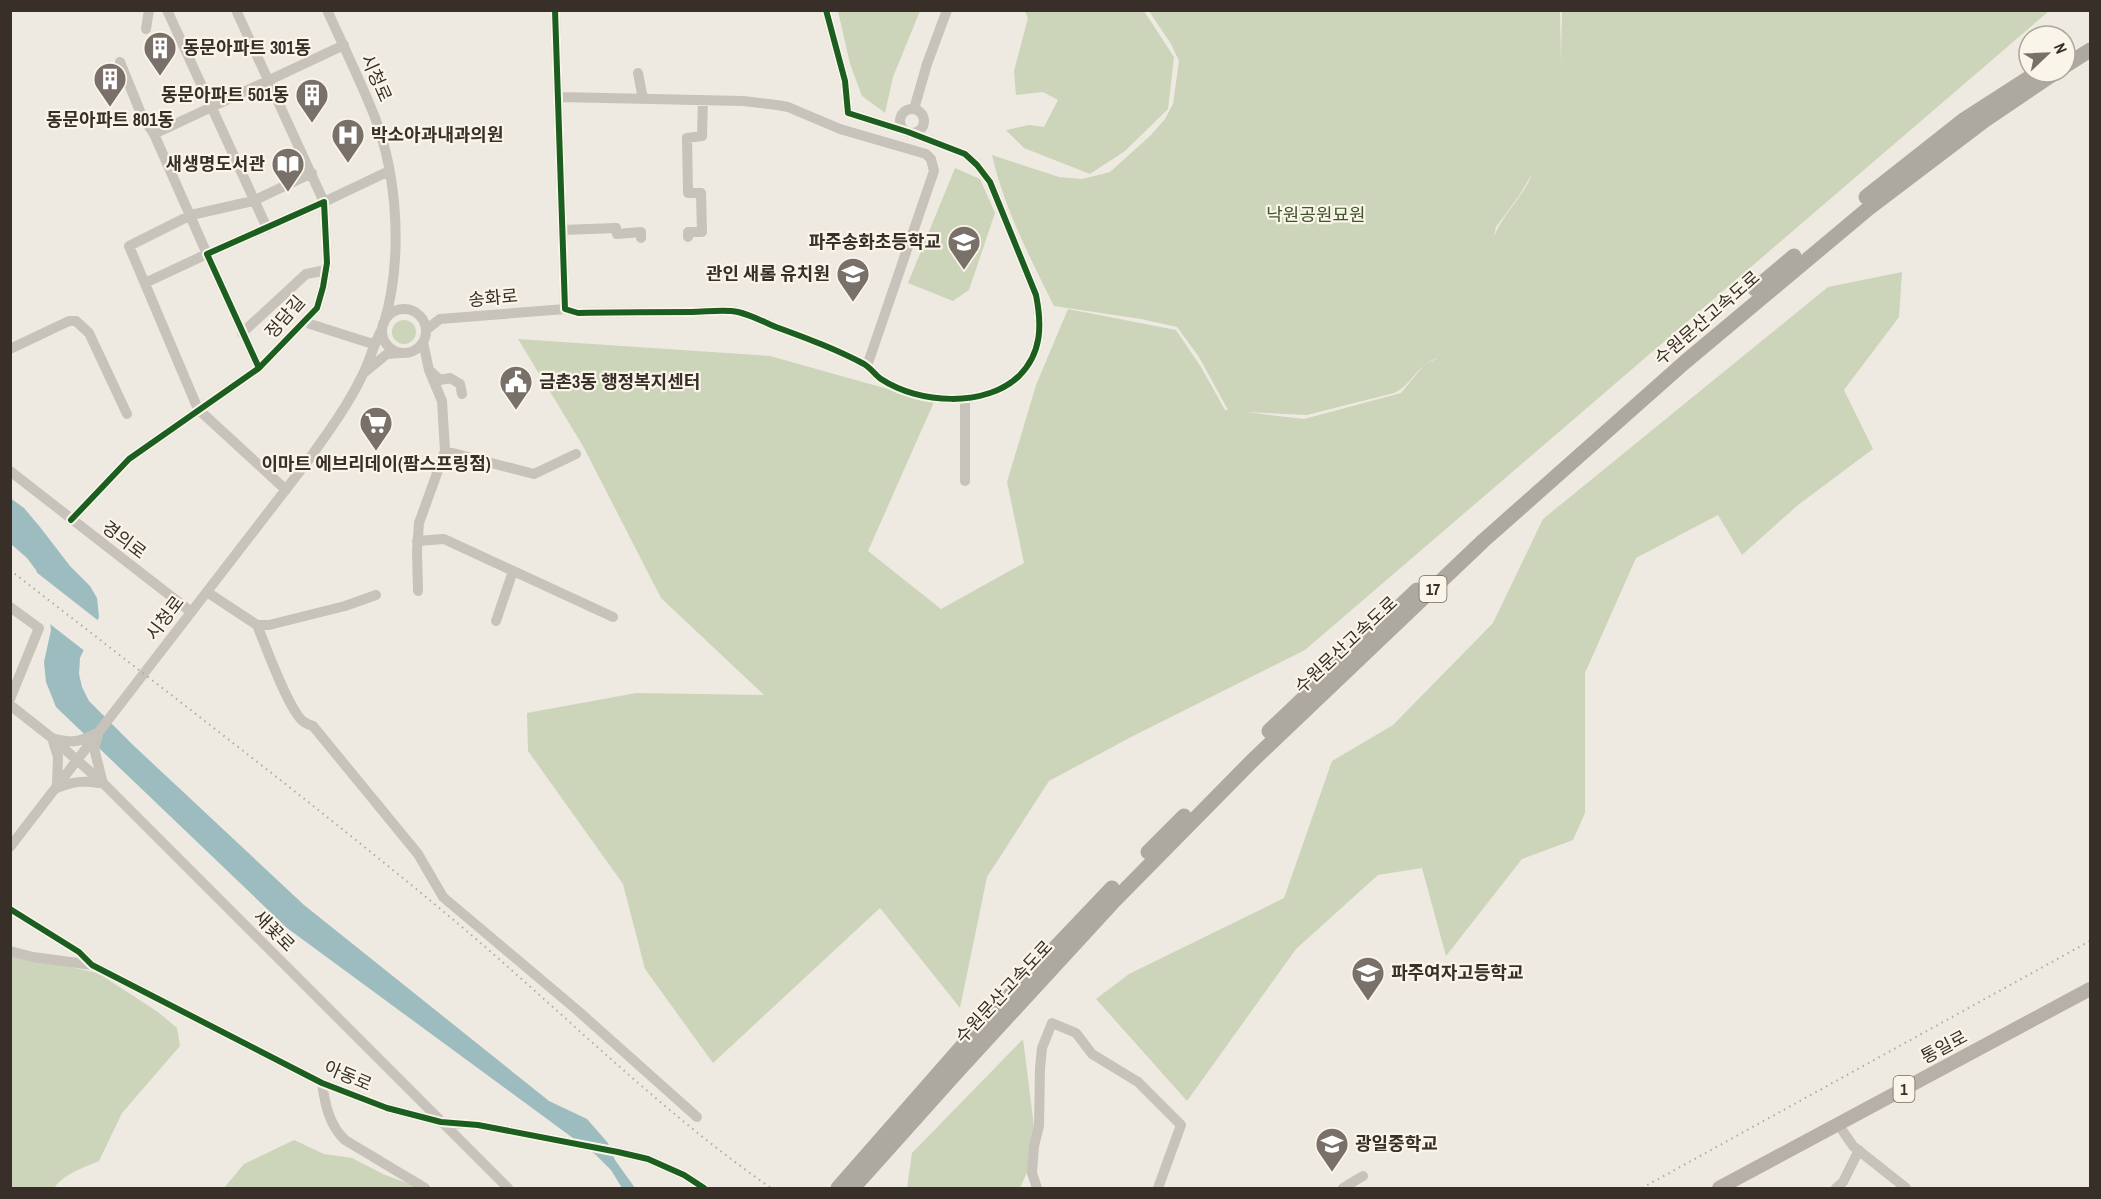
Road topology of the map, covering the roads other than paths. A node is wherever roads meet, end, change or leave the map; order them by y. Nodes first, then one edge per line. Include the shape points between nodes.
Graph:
1 (149, 10) edge
2 (167, 10) edge
3 (236, 10) edge
4 (327, 10) edge
5 (555, 10) edge
6 (826, 10) edge
7 (947, 10) edge
8 (146, 29) dead end
9 (2091, 39) edge
10 (344, 45) junction
11 (2077, 48) edge
12 (2091, 50) edge
13 (2077, 59) edge
14 (120, 62) dead end
15 (638, 73) dead end
16 (269, 80) junction
17 (2019, 84) edge
18 (2038, 84) edge
19 (559, 98) junction
20 (643, 99) junction
21 (703, 100) junction
22 (212, 108) junction
23 (914, 109) junction
24 (848, 113) junction
25 (840, 129) junction
26 (908, 132) junction
27 (154, 134) junction
28 (389, 171) junction
29 (312, 173) junction
30 (253, 201) junction
31 (324, 202) junction
32 (190, 215) junction
33 (267, 228) junction
34 (562, 230) junction
35 (688, 237) dead end
36 (641, 238) dead end
37 (207, 254) junction
38 (326, 270) junction
39 (145, 283) junction
40 (391, 294) junction
41 (402, 309) junction
42 (565, 309) junction
43 (306, 320) junction
44 (424, 324) junction
45 (383, 326) junction
46 (242, 333) junction
47 (423, 342) junction
48 (373, 344) junction
49 (10, 349) edge
50 (404, 353) junction
51 (867, 366) junction
52 (259, 368) junction
53 (429, 370) junction
54 (364, 373) junction
55 (462, 394) dead end
56 (965, 398) junction
57 (198, 409) junction
58 (127, 414) dead end
59 (445, 451) junction
60 (576, 454) dead end
61 (10, 471) edge
62 (964, 481) dead end
63 (286, 490) junction
64 (71, 519) junction
65 (417, 541) junction
66 (513, 571) junction
67 (418, 591) dead end
68 (207, 592) junction
69 (376, 595) dead end
70 (10, 607) edge
71 (190, 611) junction
72 (613, 617) dead end
73 (496, 621) dead end
74 (257, 625) junction
75 (10, 699) edge
76 (10, 705) edge
77 (52, 738) junction
78 (89, 744) junction
79 (76, 761) junction
80 (104, 784) junction
81 (56, 788) junction
82 (10, 847) edge
83 (10, 909) edge
84 (10, 951) edge
85 (92, 965) junction
86 (2091, 989) edge
87 (322, 1083) junction
88 (697, 1117) dead end
89 (441, 1122) junction
90 (1838, 1124) junction
91 (1859, 1150) junction
92 (865, 1165) junction
93 (1363, 1176) dead end
94 (1739, 1183) edge
95 (425, 1188) edge
96 (508, 1188) edge
97 (704, 1188) edge
98 (838, 1188) edge
99 (853, 1188) edge
100 (1037, 1188) edge
101 (1158, 1188) edge
102 (1343, 1188) edge
103 (1719, 1188) edge
104 (1836, 1188) edge
105 (1906, 1188) edge

1 - 8 street
2 - 22 street
3 - 16 street, 정담길
4 - 10 street, 시청로
5 - 19 street
6 - 24 street via 845,81
7 - 23 street
9 - 11 highway
10 - 16 street
10 - 28 street, 시청로 via 375,117
12 - 13 highway
14 - 27 street via 142,116
15 - 20 street
16 - 22 street
16 - 29 street, 정담길
17 - 92 highway, 수원문산고속도로 / 17 via 1911,160 1775,272 1485,526 1301,699 1167,833 981,1025
18 - 92 highway, 수원문산고속도로 / 17 via 1869,207 1685,362 1483,541 1252,761
19 - 20 street
19 - 34 street
20 - 21 street
21 - 25 street via 743,100 788,107
21 - 35 street via 702,136 687,138 688,193 701,193 702,232 688,232
22 - 27 street
22 - 30 street
23 - 26 street via 901,118
23 - 26 street via 923,116 923,124 919,130
24 - 25 street
24 - 26 street, 송화로
25 - 51 street via 919,151 931,159 934,171
26 - 56 street, 송화로 via 965,154 977,165 990,182 1036,296 1039,340 1030,364 1000,390
27 - 32 street
28 - 31 street
28 - 40 street, 시청로 via 395,225
29 - 30 street
29 - 31 street, 정담길
30 - 32 street
30 - 33 street
31 - 33 street
31 - 38 street, 정담길
32 - 37 street
32 - 39 street via 129,246
33 - 37 street
34 - 36 street via 616,228 617,234 641,232
34 - 42 street
37 - 39 street
37 - 46 street
38 - 43 street, 정담길 via 317,308
38 - 46 street via 306,274
39 - 57 street
40 - 41 street
40 - 45 street, 시청로
41 - 44 street via 413,311
41 - 45 street via 391,313
42 - 44 street, 송화로 via 440,319
42 - 51 street, 송화로 via 737,311
43 - 48 street
43 - 52 street, 정담길
44 - 47 street
45 - 48 street
45 - 50 street via 383,336 390,348
46 - 52 street
47 - 50 street
47 - 53 street
48 - 54 street
49 - 58 street via 76,321 89,333
50 - 54 street via 387,354
51 - 56 street, 송화로 via 880,379 906,391
52 - 57 street, 정담길
53 - 55 street via 440,380 450,378 460,384
53 - 59 street via 442,401
54 - 63 street, 시청로 via 345,408
56 - 62 street
57 - 63 street
57 - 64 street, 정담길 via 129,459
59 - 60 street via 534,474
59 - 65 street via 419,523
61 - 64 street, 경의로
63 - 68 street, 시청로
64 - 71 street, 경의로
65 - 66 street via 444,539
65 - 67 street
66 - 72 street
66 - 73 street
68 - 71 street, 시청로
68 - 74 street
69 - 74 street via 334,609
70 - 75 street via 39,628
71 - 78 street, 시청로
74 - 88 street via 298,716 313,726 418,854 442,897
76 - 77 street, 새꽃로
77 - 78 street
77 - 79 street, 새꽃로
77 - 81 street via 58,757
78 - 79 street, 시청로
78 - 80 street
79 - 80 street, 새꽃로
79 - 81 street, 시청로
80 - 81 street via 84,780
80 - 89 street, 새꽃로
81 - 82 street, 시청로
83 - 85 street, 아동로 via 79,952
84 - 85 street
85 - 87 street, 아동로
86 - 90 main road, 통일로 / 1
87 - 89 street, 아동로 via 387,1108
87 - 95 street via 326,1107 337,1133
89 - 96 street, 새꽃로
89 - 97 street, 아동로 via 478,1125 648,1159
90 - 91 street
90 - 94 main road, 통일로 / 1
91 - 104 street
91 - 105 street
92 - 98 highway, 수원문산고속도로 / 17
92 - 99 highway, 수원문산고속도로 / 17
93 - 102 street
94 - 103 main road, 통일로 / 1
100 - 101 street via 1032,1173 1039,1126 1040,1068 1042,1048 1052,1023 1076,1032 1092,1054 1138,1082 1181,1125

